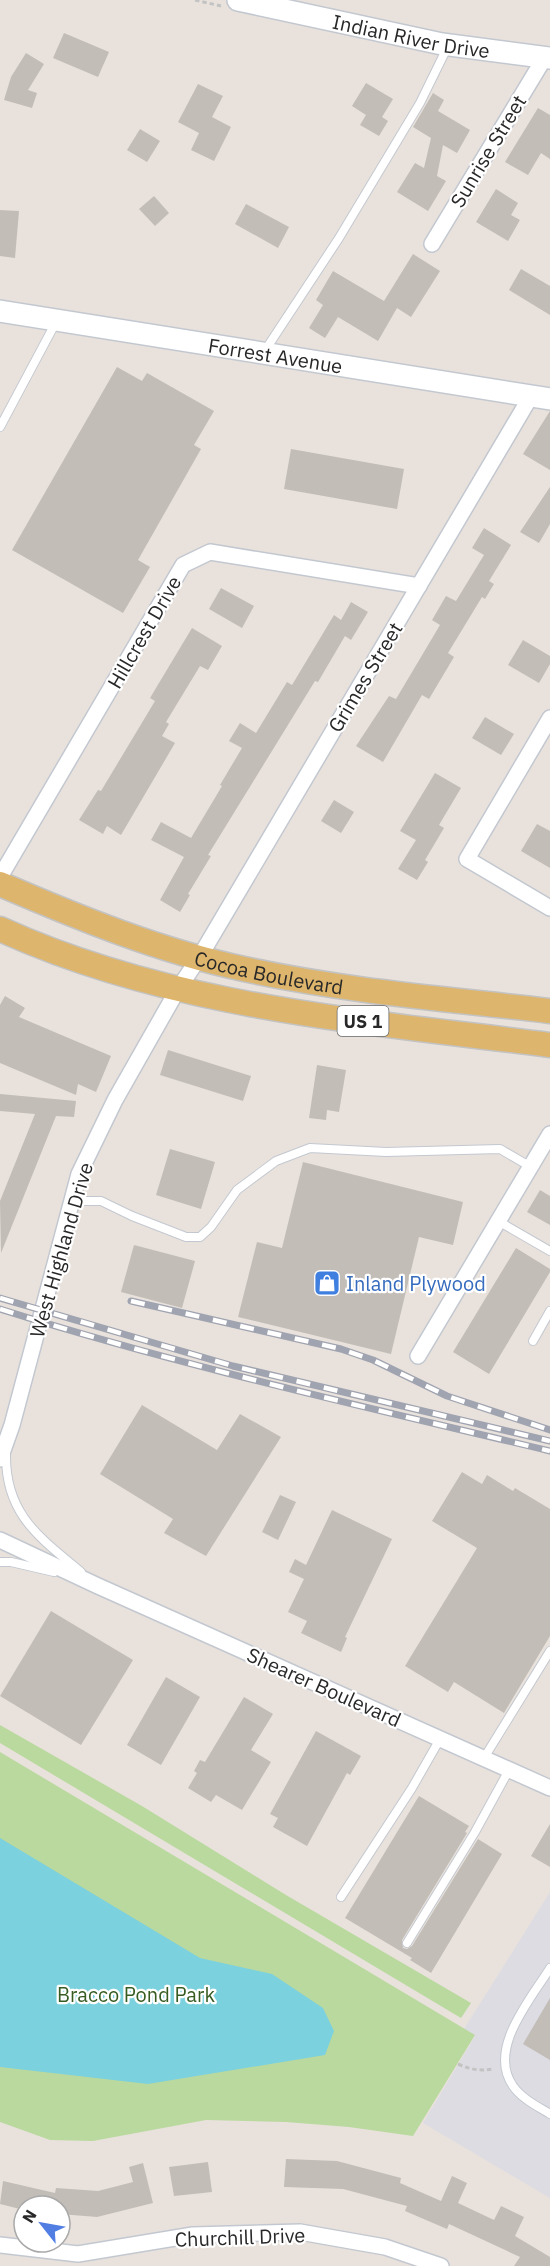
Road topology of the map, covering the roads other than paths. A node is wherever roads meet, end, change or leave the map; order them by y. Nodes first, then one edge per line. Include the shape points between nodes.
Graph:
1 (238, 0) edge
2 (449, 45) junction
3 (547, 58) edge
4 (432, 244) dead end
5 (0, 311) edge
6 (57, 320) junction
7 (263, 353) junction
8 (541, 397) edge
9 (0, 427) edge
10 (419, 586) junction
11 (550, 718) edge
12 (0, 877) edge
13 (0, 884) edge
14 (550, 908) edge
15 (0, 929) edge
16 (199, 958) junction
17 (178, 989) junction
18 (550, 1011) edge
19 (404, 1026) junction
20 (550, 1029) edge
21 (550, 1045) edge
22 (550, 1134) edge
23 (531, 1167) junction
24 (72, 1201) junction
25 (498, 1221) junction
26 (550, 1251) edge
27 (550, 1311) edge
28 (532, 1341) dead end
29 (418, 1356) dead end
30 (12, 1425) junction
31 (0, 1459) edge
32 (0, 1540) edge
33 (0, 1562) edge
34 (98, 1586) junction
35 (550, 1651) edge
36 (440, 1739) junction
37 (484, 1758) junction
38 (509, 1770) junction
39 (550, 1788) edge
40 (341, 1897) dead end
41 (407, 1943) dead end
42 (550, 1968) edge
43 (550, 2114) edge
44 (0, 2245) edge
45 (441, 2266) edge

1 - 2 street, Indian River Drive
2 - 3 street, Indian River Drive
2 - 7 lane via 420,103 339,238
3 - 4 street, Sunrise Street
5 - 6 street, Forrest Avenue
6 - 7 street, Forrest Avenue
6 - 9 lane
7 - 8 street, Forrest Avenue
8 - 10 street, Grimes Street
10 - 12 street, Hillcrest Drive via 210,552 183,565
10 - 16 street, Grimes Street
11 - 14 street via 467,859
13 - 16 main road, Cocoa Boulevard / US 1 via 96,923
15 - 17 main road, Cocoa Boulevard / US 1 via 73,958
16 - 17 street, West Highland Drive
16 - 18 main road, Cocoa Boulevard / US 1 via 329,984
17 - 19 main road, Cocoa Boulevard / US 1 via 259,1006
17 - 24 street, West Highland Drive via 115,1100 79,1174
19 - 20 main road via 447,1017
19 - 21 main road, Cocoa Boulevard / US 1
22 - 23 street
23 - 24 lane via 500,1149 386,1152 309,1148 276,1161 237,1190 200,1236 186,1237 101,1201
23 - 25 street
24 - 30 street, West Highland Drive
25 - 26 lane
25 - 29 street
27 - 28 lane
30 - 31 street, West Highland Drive
30 - 34 lane, Shearer Boulevard via 6,1479 17,1509 39,1537
32 - 34 street, Shearer Boulevard
33 - 34 lane, Shearer Boulevard via 52,1571
34 - 36 street, Shearer Boulevard
35 - 37 lane
36 - 37 street, Shearer Boulevard
36 - 40 lane
37 - 38 street, Shearer Boulevard
38 - 39 street, Shearer Boulevard
38 - 41 lane
42 - 43 lane via 511,2031 505,2049 512,2085
44 - 45 street, Churchill Drive via 78,2254 193,2235 300,2232 385,2247

